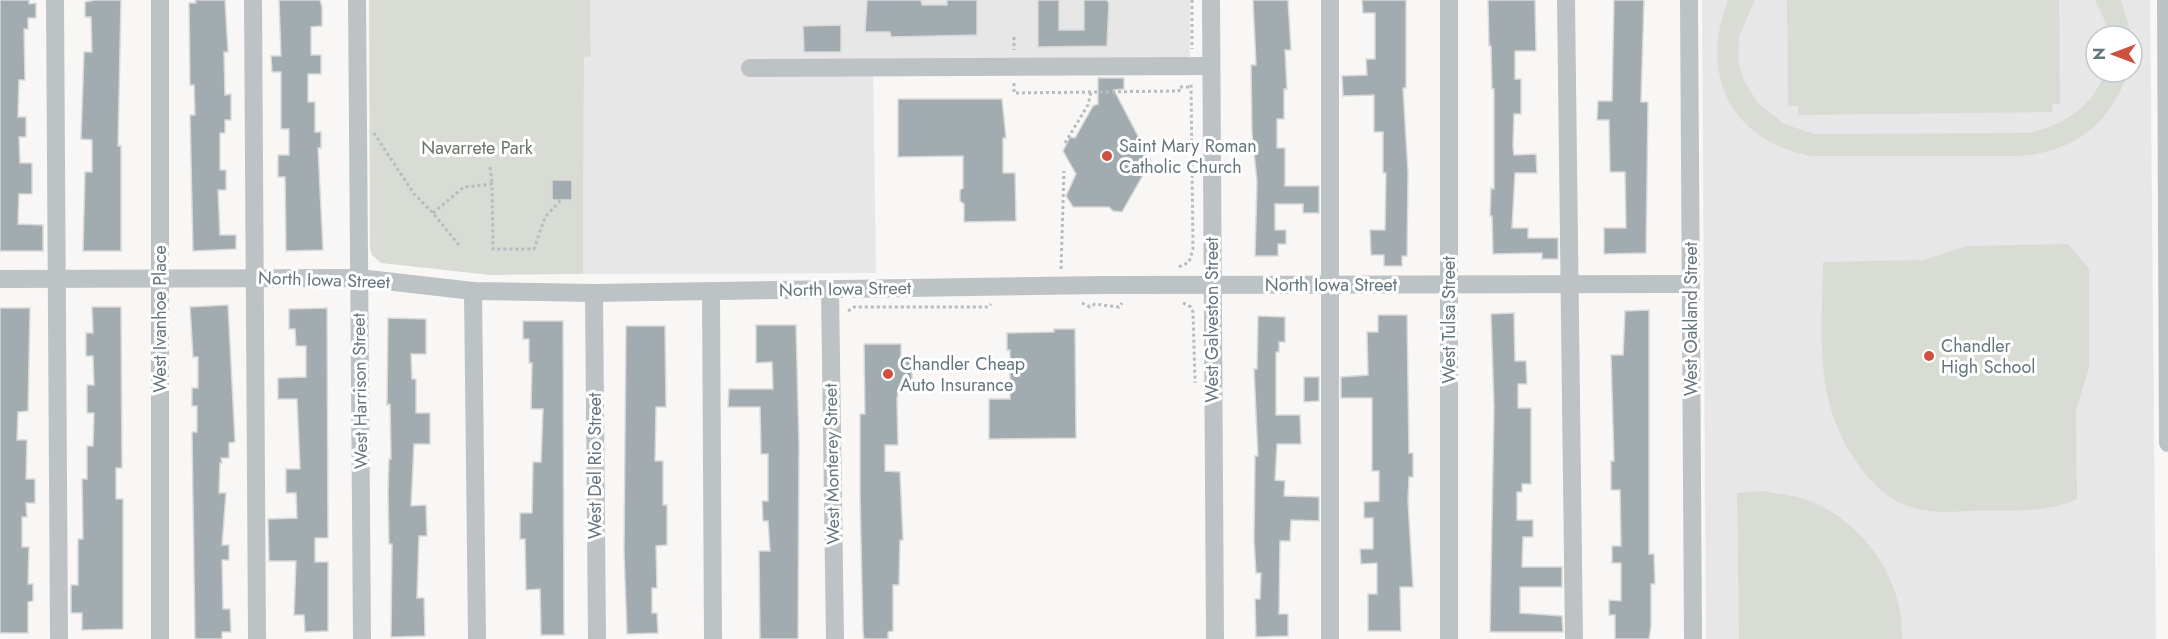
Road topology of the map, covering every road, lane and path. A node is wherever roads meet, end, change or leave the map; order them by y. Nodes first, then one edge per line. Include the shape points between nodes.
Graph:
1 (55, 0) edge
2 (160, 0) edge
3 (253, 0) edge
4 (357, 0) edge
5 (1192, 0) edge
6 (1211, 0) edge
7 (1330, 0) edge
8 (1449, 0) edge
9 (1566, 0) edge
10 (1689, 0) edge
11 (2166, 0) edge
12 (1192, 66) junction
13 (1211, 66) junction
14 (750, 68) dead end
15 (1091, 92) dead end
16 (358, 123) junction
17 (1065, 143) dead end
18 (490, 166) dead end
19 (1064, 171) dead end
20 (492, 184) junction
21 (561, 200) dead end
22 (433, 213) junction
23 (459, 245) dead end
24 (1169, 267) dead end
25 (1072, 269) dead end
26 (1060, 275) junction
27 (160, 278) junction
28 (254, 278) junction
29 (359, 278) junction
30 (0, 279) edge
31 (56, 279) junction
32 (2167, 280) edge
33 (1569, 283) junction
34 (1449, 284) junction
35 (1691, 284) junction
36 (1212, 285) junction
37 (1329, 285) junction
38 (830, 289) junction
39 (473, 291) junction
40 (711, 291) junction
41 (594, 293) junction
42 (1182, 302) dead end
43 (1081, 303) dead end
44 (1131, 303) dead end
45 (1002, 304) dead end
46 (844, 318) dead end
47 (1195, 391) dead end
48 (2168, 443) edge
49 (59, 639) edge
50 (160, 639) edge
51 (257, 639) edge
52 (362, 639) edge
53 (477, 639) edge
54 (597, 639) edge
55 (713, 639) edge
56 (835, 639) edge
57 (1215, 639) edge
58 (1330, 639) edge
59 (1449, 639) edge
60 (1574, 639) edge
61 (1693, 639) edge

1 - 31 street
2 - 27 street, West Ivanhoe Place
3 - 28 street
4 - 16 street, West Harrison Street
5 - 12 path
6 - 13 street, West Galveston Street
7 - 37 street
8 - 34 street, West Tulsa Street
9 - 33 street
10 - 35 street, West Oakland Street
11 - 32 street
12 - 13 street
12 - 14 street
12 - 24 path via 1193,249 1187,264
13 - 36 street, West Galveston Street
15 - 17 path via 1088,105
16 - 22 path via 376,134 414,194
16 - 29 street, West Harrison Street
18 - 20 path
19 - 26 path
20 - 21 path via 494,249 534,249 545,217
20 - 22 path via 464,187
22 - 23 path
25 - 26 path
26 - 36 street, North Iowa Street
26 - 38 street, North Iowa Street
27 - 28 street, North Iowa Street
27 - 31 street, North Iowa Street
27 - 50 street, West Ivanhoe Place
28 - 29 street, North Iowa Street
28 - 51 street
29 - 39 street, North Iowa Street
29 - 52 street, West Harrison Street
30 - 31 street, North Iowa Street
31 - 49 street
32 - 48 street
33 - 34 street, North Iowa Street
33 - 35 street, North Iowa Street
33 - 60 street
34 - 37 street, North Iowa Street
34 - 59 street, West Tulsa Street
35 - 61 street, West Oakland Street
36 - 37 street, North Iowa Street
36 - 57 street, West Galveston Street
37 - 58 street
38 - 40 street, North Iowa Street
38 - 56 street, West Monterey Street
39 - 41 street, North Iowa Street
39 - 53 street
40 - 41 street, North Iowa Street
40 - 55 street
41 - 54 street, West Del Rio Street
42 - 47 path via 1193,312
43 - 44 path via 1090,307 1119,307 1121,303
45 - 46 path via 854,308

